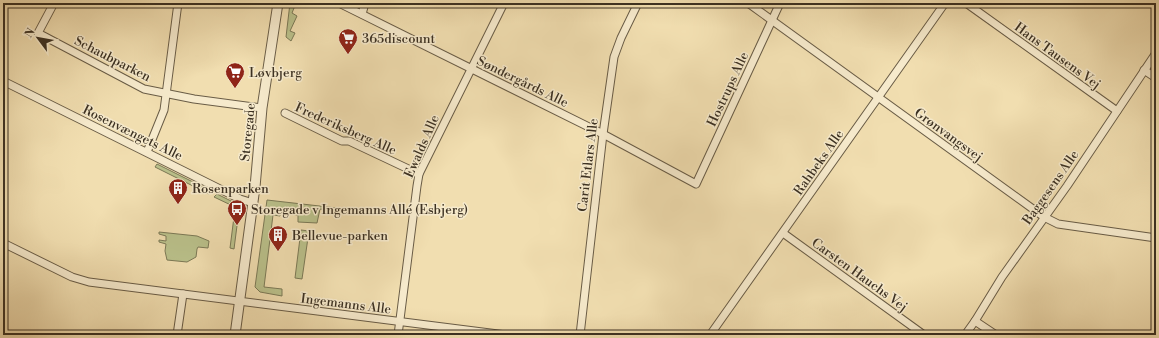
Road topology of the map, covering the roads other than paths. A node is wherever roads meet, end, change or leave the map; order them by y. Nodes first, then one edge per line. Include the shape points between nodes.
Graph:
1 (54, 3) edge
2 (178, 3) edge
3 (278, 3) edge
4 (339, 3) edge
5 (365, 3) edge
6 (504, 3) edge
7 (638, 3) edge
8 (748, 3) edge
9 (780, 3) edge
10 (945, 3) edge
11 (966, 3) edge
12 (362, 14) junction
13 (772, 20) junction
14 (1156, 53) edge
15 (471, 69) junction
16 (1144, 70) junction
17 (1156, 78) edge
18 (3, 81) edge
19 (167, 94) junction
20 (878, 98) junction
21 (262, 108) junction
22 (1117, 111) junction
23 (285, 113) dead end
24 (603, 134) junction
25 (147, 152) junction
26 (419, 174) junction
27 (696, 184) joint
28 (253, 203) junction
29 (1044, 217) junction
30 (782, 233) junction
31 (1156, 238) edge
32 (3, 243) edge
33 (183, 294) junction
34 (239, 302) junction
35 (975, 321) junction
36 (399, 322) junction
37 (177, 335) edge
38 (235, 335) edge
39 (398, 335) edge
40 (506, 335) edge
41 (580, 335) edge
42 (710, 335) edge
43 (924, 335) edge
44 (965, 335) edge
45 (996, 335) edge

1 - 19 street, Schaubparken via 38,33 144,89
2 - 19 street, Schaubparken
3 - 21 street, Storegade
4 - 12 street, Søndergårds Alle
5 - 12 street
6 - 15 street, Ewalds Alle
7 - 24 street, Carit Etlars Alle via 614,57
8 - 13 street, Grønvangsvej
9 - 13 street, Hostrups Alle
10 - 20 street, Rahbeks Alle
11 - 22 street, Hans Tausens Vej
12 - 15 street, Søndergårds Alle
13 - 20 street, Grønvangsvej
13 - 27 street, Hostrups Alle
14 - 16 street, Baggesens Alle
15 - 24 street, Søndergårds Alle
15 - 26 street, Ewalds Alle
16 - 17 street
16 - 22 street, Baggesens Alle
18 - 25 street, Rosenvængets Alle
19 - 21 street, Schaubparken
19 - 25 street, Schaubparken via 164,110
20 - 29 street, Grønvangsvej
20 - 30 street, Rahbeks Alle
21 - 28 street, Storegade
22 - 29 street, Baggesens Alle
23 - 26 street, Frederiksberg Alle
24 - 27 street, Søndergårds Alle
24 - 41 street, Carit Etlars Alle
25 - 28 street, Rosenvængets Alle via 240,199
26 - 36 street, Ewalds Alle
28 - 34 street, Storegade
29 - 31 street, Grønvangsvej via 1058,224
29 - 35 street, Baggesens Alle
30 - 42 street, Rahbeks Alle
30 - 43 street, Carsten Hauchs Vej
32 - 33 street, Ingemanns Alle via 81,280
33 - 34 street, Ingemanns Alle
33 - 37 street
34 - 36 street, Ingemanns Alle
34 - 38 street, Storegade
35 - 44 street, Baggesens Alle
35 - 45 street
36 - 39 street, Ewalds Alle
36 - 40 street, Ingemanns Alle

